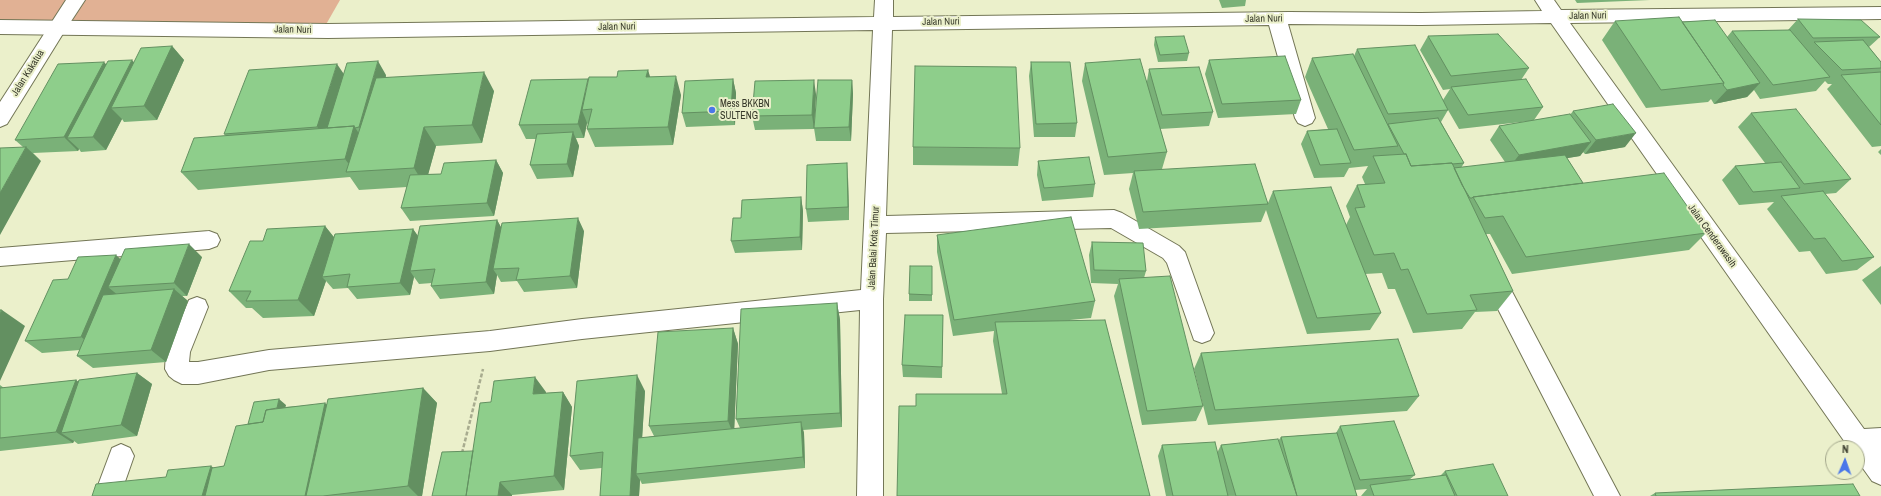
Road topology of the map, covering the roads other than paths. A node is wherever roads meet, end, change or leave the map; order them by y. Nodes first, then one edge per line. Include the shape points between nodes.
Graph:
1 (76, 0) edge
2 (884, 0) edge
3 (1283, 0) edge
4 (1549, 9) edge
5 (1881, 13) edge
6 (1283, 18) junction
7 (883, 23) junction
8 (0, 27) edge
9 (57, 28) junction
10 (1306, 118) dead end
11 (0, 119) edge
12 (876, 225) junction
13 (209, 240) dead end
14 (0, 257) edge
15 (1482, 258) edge
16 (872, 299) junction
17 (197, 306) dead end
18 (1202, 333) dead end
19 (1870, 440) edge
20 (121, 456) dead end
21 (1881, 473) edge
22 (107, 496) edge
23 (870, 496) edge
24 (1607, 496) edge

1 - 9 street, Jalan Kakatua
2 - 7 street, Jalan Balai Kota Timur
3 - 6 street
4 - 5 street, Jalan Nuri
4 - 6 street, Jalan Nuri via 1421,19
4 - 19 street, Jalan Cenderawasih
6 - 7 street, Jalan Nuri
6 - 10 street
7 - 9 street, Jalan Nuri via 328,31
7 - 12 street, Jalan Balai Kota Timur
8 - 9 street, Jalan Nuri
9 - 11 street, Jalan Kakatua
12 - 16 street, Jalan Balai Kota Timur
12 - 18 street via 1114,219 1177,258
13 - 14 street
15 - 24 street
16 - 17 street via 582,328 490,341 269,360 198,373 182,373 177,369 178,352
16 - 23 street, Jalan Balai Kota Timur
19 - 21 street, Jalan Cenderawasih
20 - 22 street

